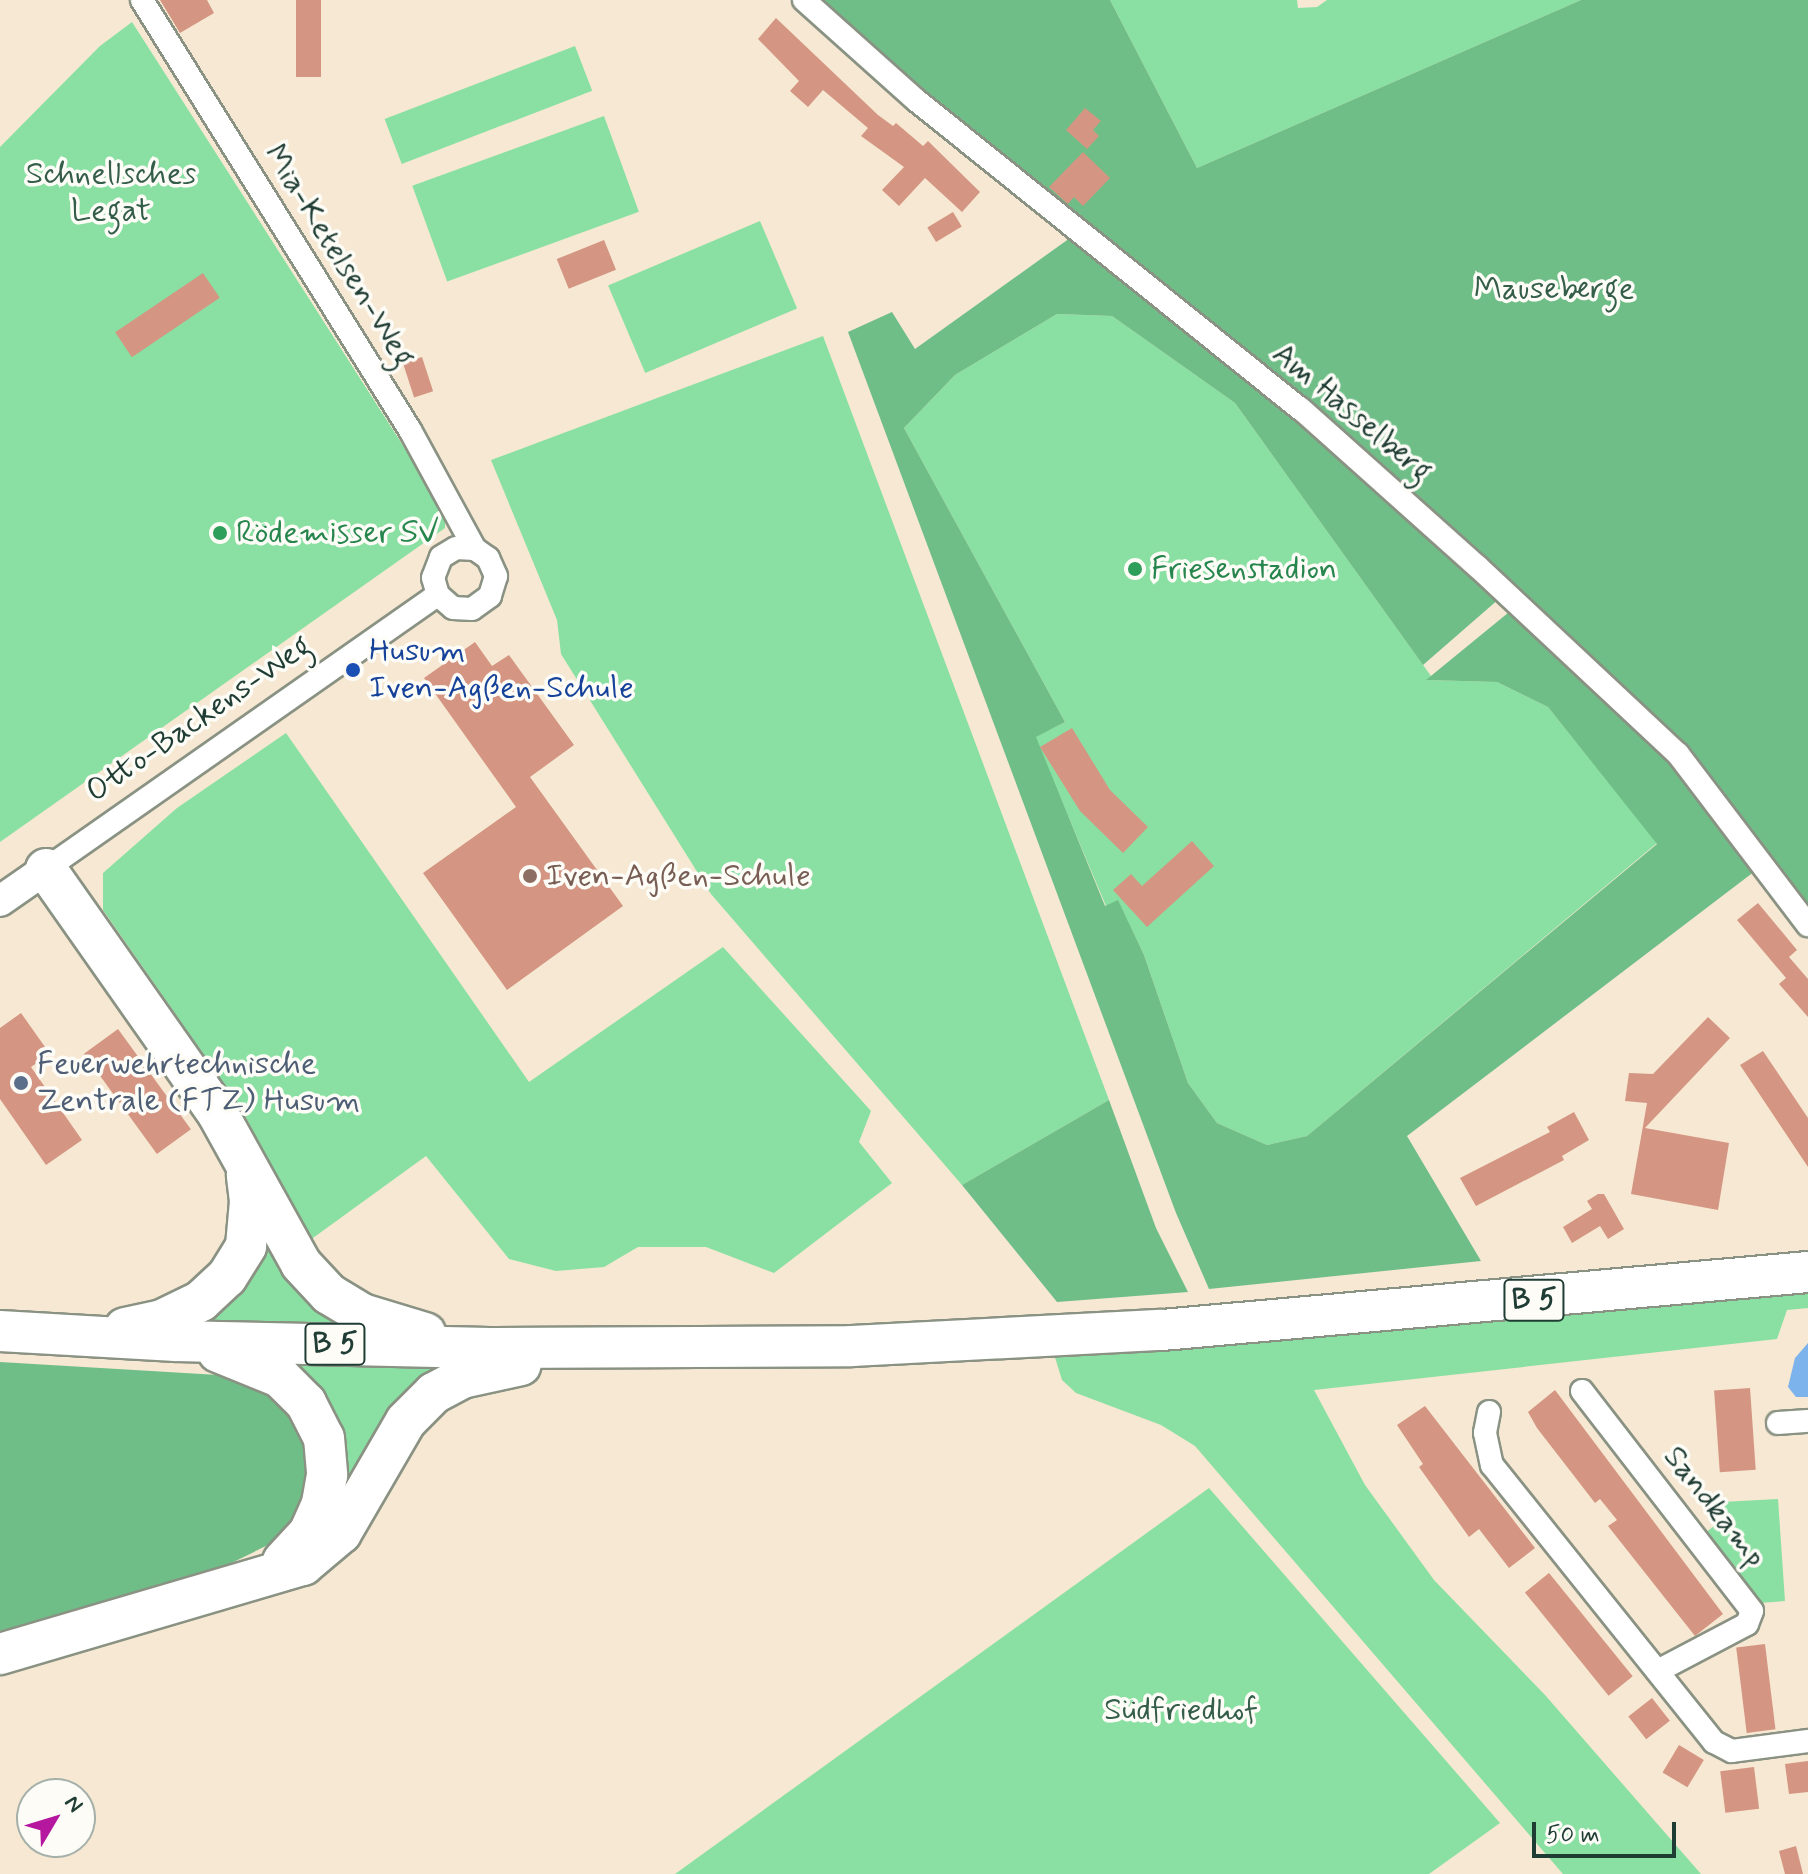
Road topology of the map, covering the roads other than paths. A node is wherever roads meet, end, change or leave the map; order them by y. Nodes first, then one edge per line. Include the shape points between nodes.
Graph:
1 (142, 0) edge
2 (804, 0) edge
3 (475, 549) junction
4 (438, 595) junction
5 (46, 869) junction
6 (0, 901) edge
7 (1808, 925) edge
8 (244, 1159) junction
9 (1808, 1272) edge
10 (0, 1331) edge
11 (85, 1336) junction
12 (176, 1341) junction
13 (495, 1348) junction
14 (650, 1350) junction
15 (1582, 1391) dead end
16 (1489, 1412) dead end
17 (1808, 1421) edge
18 (1778, 1423) dead end
19 (268, 1577) junction
20 (0, 1654) edge
21 (1658, 1671) junction
22 (1808, 1741) edge

1 - 3 street, Mia-Ketelsen-Weg via 430,463
2 - 7 street, Am Hasselberg via 916,100 1301,409 1478,567 1678,754
3 - 4 street via 456,548 441,557 433,578
3 - 4 street, Mia-Ketelsen-Weg via 488,558 496,576 490,596 472,609 453,608
4 - 5 street, Otto-Backens-Weg
5 - 6 street, Otto-Backens-Weg
5 - 8 highway
8 - 11 highway via 250,1201 246,1246 227,1277 201,1301 162,1320
8 - 13 highway via 301,1264 329,1294 362,1314 402,1328
9 - 14 highway, B 5 via 1162,1330
10 - 11 highway, B 5
11 - 12 highway, B 5
12 - 13 highway, B 5
12 - 19 highway via 243,1358 280,1377 306,1403 324,1438 327,1475 322,1504 309,1533
13 - 14 highway, B 5
14 - 19 highway via 500,1367 434,1393 406,1421 341,1533 303,1565
15 - 21 street, Sandkamp via 1752,1611 1747,1624
16 - 21 street via 1485,1433 1492,1465
17 - 18 street
19 - 20 highway
21 - 22 street via 1714,1742 1732,1751

